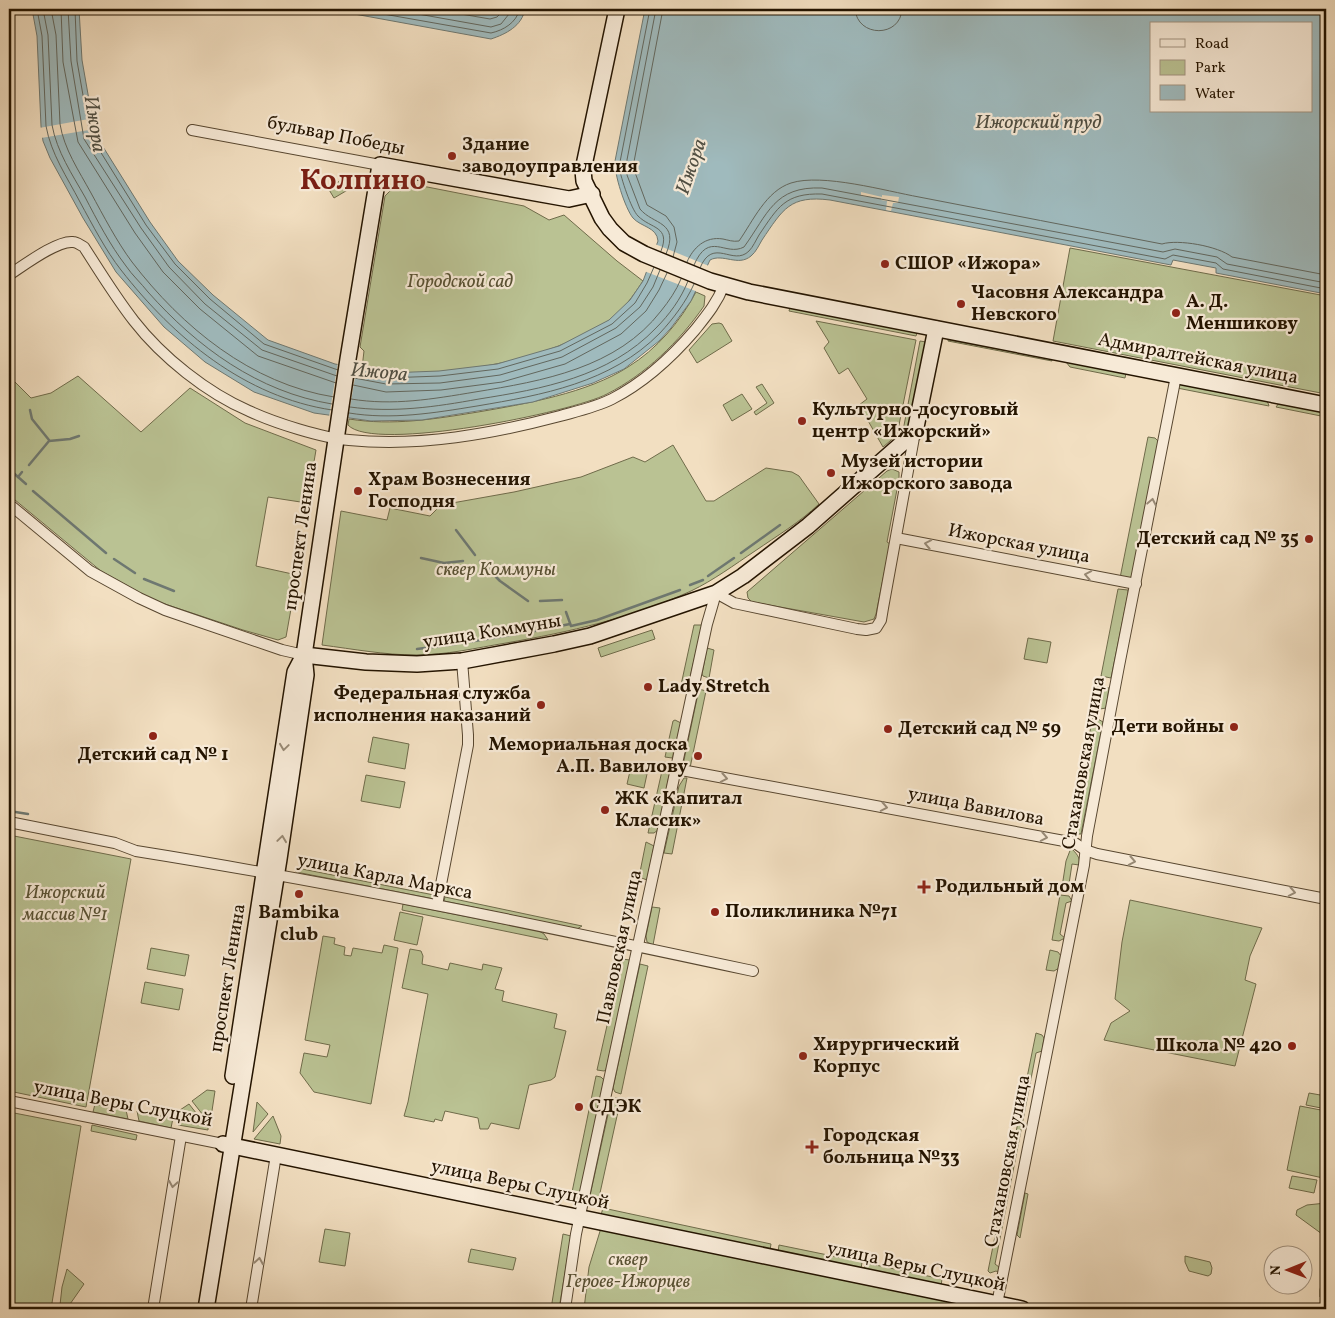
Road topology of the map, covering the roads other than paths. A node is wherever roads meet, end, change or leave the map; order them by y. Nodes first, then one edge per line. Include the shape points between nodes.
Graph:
1 (616, 9) edge
2 (626, 9) edge
3 (192, 130) dead end
4 (380, 165) junction
5 (592, 194) junction
6 (9, 275) edge
7 (717, 283) junction
8 (936, 329) junction
9 (1176, 376) junction
10 (1326, 404) edge
11 (916, 432) junction
12 (336, 439) junction
13 (9, 504) edge
14 (896, 538) junction
15 (1136, 584) junction
16 (716, 592) junction
17 (304, 654) junction
18 (462, 661) junction
19 (676, 769) junction
20 (9, 822) edge
21 (1085, 850) junction
22 (271, 873) junction
23 (1326, 899) edge
24 (437, 905) junction
25 (638, 947) junction
26 (753, 971) dead end
27 (9, 1102) edge
28 (181, 1136) junction
29 (228, 1145) junction
30 (276, 1155) junction
31 (580, 1218) junction
32 (997, 1304) junction
33 (153, 1309) edge
34 (196, 1309) edge
35 (206, 1309) edge
36 (251, 1309) edge
37 (565, 1309) edge
38 (1022, 1309) edge

1 - 5 street, Адмиралтейская улица via 583,170 584,181
2 - 5 street
3 - 4 street, бульвар Победы
4 - 5 street, бульвар Победы via 568,199
4 - 12 street, проспект Ленина
5 - 7 street, Адмиралтейская улица via 602,218 624,243
6 - 12 street via 54,247 64,242 75,242 84,247 134,321 162,352 190,375 249,411
7 - 8 street, Адмиралтейская улица
7 - 12 street via 715,307 668,360 633,387 601,404 542,420 438,441
8 - 9 street, Адмиралтейская улица
8 - 11 street
9 - 10 street, Адмиралтейская улица
15 -> 9 street, Стахановская улица
11 - 14 street
11 - 16 street, улица Коммуны via 808,526 743,576
12 - 17 street, проспект Ленина
13 - 17 street, улица Коммуны via 90,571 139,598 282,650
15 -> 14 street, Ижорская улица
14 - 16 street via 881,620 876,628 857,629 734,602
15 - 21 street, Стахановская улица
16 - 18 street, улица Коммуны via 590,636
16 - 19 street, Павловская улица
17 - 18 street, улица Коммуны via 366,662 417,664
17 - 22 street, проспект Ленина via 295,672
18 - 24 street via 468,745
19 -> 21 street, улица Вавилова via 1075,843
19 - 25 street, Павловская улица
20 - 22 street, улица Карла Маркса via 115,843 136,851
21 -> 23 street, улица Вавилова
21 - 32 street, Стахановская улица
22 - 24 street, улица Карла Маркса
22 - 29 street, проспект Ленина
24 - 25 street, улица Карла Маркса
25 - 26 street, улица Карла Маркса
25 - 31 street, Павловская улица
27 - 28 street, улица Веры Слуцкой
28 - 29 street, улица Веры Слуцкой
28 -> 33 street
29 - 30 street, улица Веры Слуцкой
29 - 34 street, проспект Ленина
29 - 35 street, проспект Ленина
30 - 31 street, улица Веры Слуцкой
36 -> 30 street
31 - 32 street, улица Веры Слуцкой
31 - 37 street, Павловская улица
32 - 38 street, улица Веры Слуцкой

